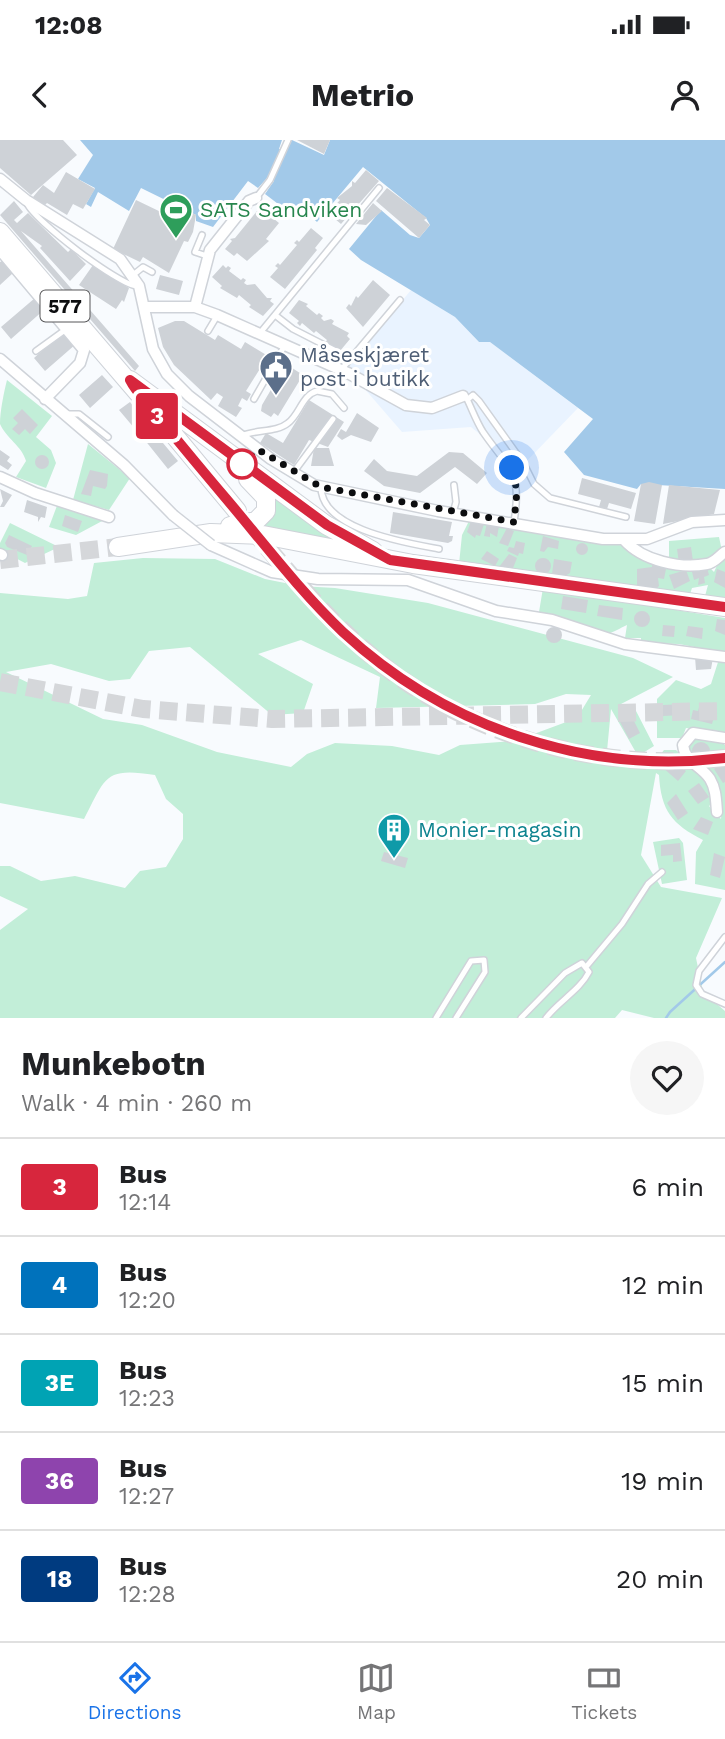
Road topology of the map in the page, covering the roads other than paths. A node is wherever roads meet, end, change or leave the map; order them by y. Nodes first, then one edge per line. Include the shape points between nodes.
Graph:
1 (288, 140) edge
2 (0, 180) edge
3 (379, 188) dead end
4 (256, 198) joint
5 (26, 200) junction
6 (0, 232) edge
7 (202, 235) dead end
8 (0, 250) edge
9 (207, 256) junction
10 (152, 272) dead end
11 (133, 275) junction
12 (139, 286) junction
13 (400, 300) dead end
14 (145, 307) junction
15 (195, 307) junction
16 (217, 315) junction
17 (275, 315) junction
18 (67, 328) junction
19 (208, 331) dead end
20 (260, 333) junction
21 (285, 345) junction
22 (36, 351) dead end
23 (335, 351) dead end
24 (0, 359) edge
25 (341, 370) junction
26 (130, 380) junction
27 (465, 398) junction
28 (46, 399) junction
29 (254, 399) dead end
30 (344, 408) dead end
31 (154, 411) junction
32 (64, 414) junction
33 (333, 419) dead end
34 (241, 436) junction
35 (108, 437) dead end
36 (293, 473) junction
37 (0, 477) edge
38 (454, 485) dead end
39 (321, 487) junction
40 (237, 511) tunnel mouth
41 (453, 513) junction
42 (109, 517) dead end
43 (626, 517) dead end
44 (725, 520) edge
45 (514, 522) junction
46 (624, 540) junction
47 (439, 549) dead end
48 (725, 552) edge
49 (390, 560) junction
50 (725, 607) edge
51 (725, 657) edge
52 (725, 738) edge
53 (717, 812) dead end
54 (662, 872) dead end
55 (725, 937) edge
56 (586, 967) junction
57 (725, 1004) edge
58 (436, 1018) edge
59 (456, 1018) edge
60 (521, 1018) edge
61 (546, 1018) edge

1 - 4 lane via 270,180
2 - 5 street
3 - 17 lane
4 - 9 street
5 - 11 street via 96,242
5 - 12 lane via 41,221 127,285
6 - 26 main road, 577
7 - 9 lane via 195,252
8 - 18 street
9 - 15 street
10 - 11 lane via 143,267
11 - 12 street
12 - 14 street
13 - 25 lane
14 - 15 street
14 - 34 street via 153,349 167,374
15 - 16 street
16 - 19 lane
16 - 20 street
17 - 20 lane
17 - 23 lane
18 - 22 lane
18 - 28 street via 84,356
20 - 21 street
21 - 25 street
21 - 29 lane
24 - 28 street
25 - 27 street via 416,408
26 - 31 main road, 577
26 - 49 main road via 327,525
27 - 43 lane via 473,395 479,401 534,484 550,498
27 - 45 lane via 481,430 514,474
28 - 32 street
30 - 34 lane via 332,394 317,391 310,393 284,426
31 - 40 main road
31 - 49 main road via 253,483 266,498 266,511 245,524 146,537 118,547 186,535 238,533
32 - 35 lane via 79,414
32 - 51 street, bridge via 211,545 272,572 318,579 408,580 455,594 460,601 552,620 625,644
33 - 36 lane
34 - 36 street
36 - 39 street
37 - 42 street
38 - 41 lane
39 - 41 street
39 - 47 lane via 325,501 356,527 386,540
41 - 45 street
44 - 46 street via 692,522 647,539
45 - 46 street
46 - 48 street via 639,552 679,566 709,564
49 - 50 main road
52 - 53 street via 693,733 683,745 688,760 715,789
54 - 56 lane
55 - 57 lane via 699,971 696,985 702,994
56 - 60 lane via 582,963 573,967
56 - 61 lane via 585,982
58 - 59 lane via 471,961 484,960 485,972

